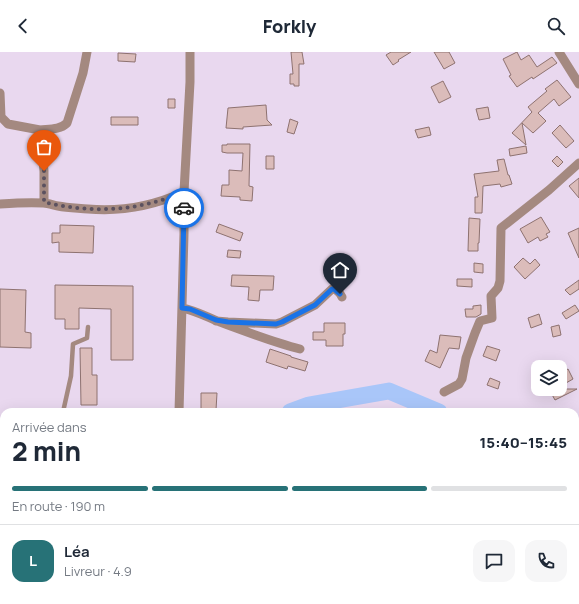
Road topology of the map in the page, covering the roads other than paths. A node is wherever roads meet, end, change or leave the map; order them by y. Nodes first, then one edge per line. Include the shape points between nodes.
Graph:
1 (87, 52) edge
2 (190, 52) edge
3 (558, 52) edge
4 (579, 84) edge
5 (0, 93) edge
6 (40, 130) junction
7 (579, 163) edge
8 (184, 192) junction
9 (44, 202) junction
10 (0, 204) edge
11 (342, 297) dead end
12 (182, 308) junction
13 (216, 320) junction
14 (276, 324) junction
15 (88, 326) dead end
16 (274, 342) junction
17 (300, 349) dead end
18 (444, 392) dead end
19 (64, 408) edge
20 (179, 408) edge

1 - 6 street via 67,123 59,128
2 - 8 street
3 - 4 street
5 - 6 street via 1,117 8,124
6 - 9 street
7 - 18 street via 501,228 500,281 491,296 492,318 480,321 466,358 462,379 459,384
8 - 9 street via 168,199 130,208 90,209
8 - 12 street
9 - 10 street
11 - 14 street via 332,289 315,305
12 - 13 street
12 - 20 street
13 - 14 street
13 - 16 street
14 - 16 street
15 - 19 lane via 87,338 73,344 71,376
16 - 17 street

